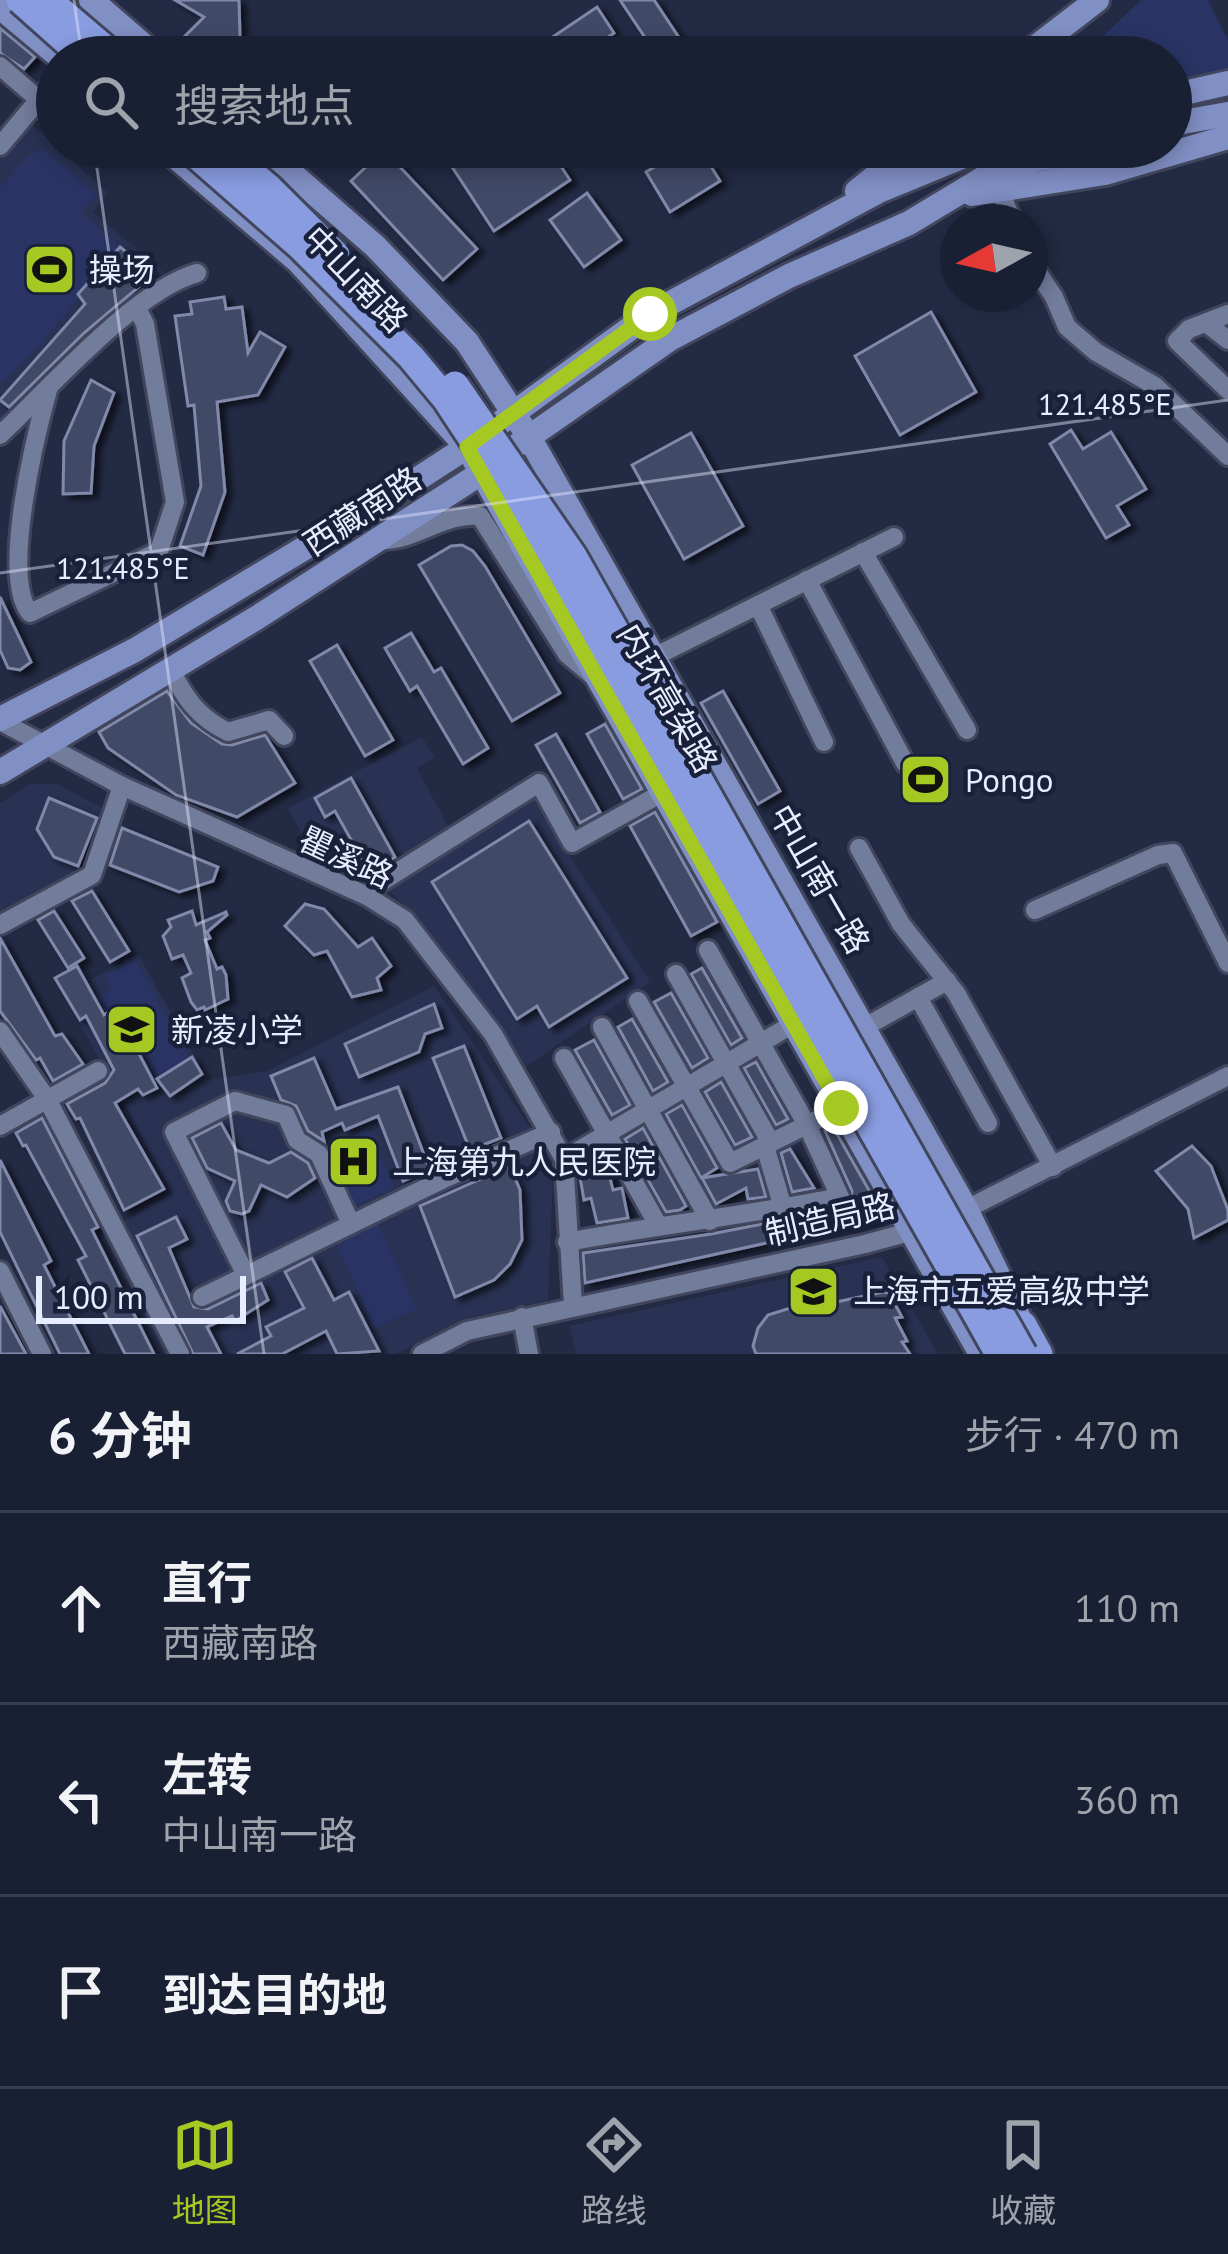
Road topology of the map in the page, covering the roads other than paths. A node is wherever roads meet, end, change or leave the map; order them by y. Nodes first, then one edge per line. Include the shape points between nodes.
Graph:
1 (20, 0) edge
2 (48, 0) edge
3 (1097, 0) edge
4 (105, 4) edge
5 (0, 7) edge
6 (60, 36) edge
7 (86, 36) edge
8 (90, 36) edge
9 (136, 36) edge
10 (1050, 36) edge
11 (36, 37) edge
12 (0, 65) edge
13 (1228, 83) edge
14 (1192, 91) edge
15 (30, 92) dead end
16 (36, 103) edge
17 (1228, 114) edge
18 (1192, 120) edge
19 (1228, 136) edge
20 (1192, 140) edge
21 (0, 146) edge
22 (1192, 147) edge
23 (189, 168) edge
24 (211, 168) edge
25 (244, 168) edge
26 (285, 168) edge
27 (885, 168) edge
28 (935, 168) edge
29 (1020, 168) edge
30 (1122, 168) edge
31 (995, 180) junction
32 (1005, 204) edge
33 (808, 230) junction
34 (197, 273) dead end
35 (1048, 287) edge
36 (137, 308) junction
37 (1228, 314) edge
38 (1206, 322) junction
39 (1228, 340) edge
40 (48, 390) junction
41 (1228, 390) edge
42 (512, 415) junction
43 (0, 435) edge
44 (529, 437) junction
45 (467, 447) junction
46 (1228, 456) edge
47 (480, 475) junction
48 (894, 537) dead end
49 (379, 540) junction
50 (863, 552) junction
51 (807, 580) junction
52 (758, 605) junction
53 (656, 656) junction
54 (171, 669) junction
55 (596, 677) junction
56 (0, 720) edge
57 (967, 730) dead end
58 (284, 736) dead end
59 (824, 742) dead end
60 (43, 745) junction
61 (905, 763) dead end
62 (0, 772) edge
63 (122, 786) junction
64 (662, 793) junction
65 (859, 848) dead end
66 (367, 896) junction
67 (1035, 910) dead end
68 (0, 925) edge
69 (708, 950) dead end
70 (1228, 963) edge
71 (676, 974) dead end
72 (946, 981) junction
73 (918, 998) junction
74 (638, 1001) dead end
75 (794, 1024) junction
76 (865, 1027) junction
77 (602, 1028) dead end
78 (0, 1031) edge
79 (760, 1043) junction
80 (564, 1058) dead end
81 (726, 1064) junction
82 (98, 1071) dead end
83 (1228, 1076) edge
84 (687, 1087) junction
85 (47, 1099) junction
86 (841, 1108) junction
87 (648, 1110) junction
88 (988, 1123) dead end
89 (807, 1125) junction
90 (0, 1126) edge
91 (550, 1132) junction
92 (607, 1134) junction
93 (768, 1144) junction
94 (564, 1159) junction
95 (1053, 1167) junction
96 (783, 1208) junction
97 (966, 1209) junction
98 (710, 1221) junction
99 (351, 1224) junction
100 (658, 1225) junction
101 (912, 1231) junction
102 (567, 1242) junction
103 (246, 1275) junction
104 (2, 1278) edge
105 (202, 1297) dead end
106 (574, 1305) junction
107 (522, 1317) junction
108 (1023, 1324) junction
109 (467, 1331) junction
110 (43, 1354) edge
111 (180, 1354) edge
112 (422, 1354) edge
113 (471, 1354) edge
114 (529, 1354) edge
115 (981, 1354) edge
116 (999, 1354) edge
117 (1023, 1354) edge
118 (1038, 1354) edge
119 (1048, 1354) edge

1 - 6 highway, bridge
2 - 8 highway, bridge
3 - 10 main road
4 - 7 street
4 - 9 main road
5 - 11 main road
12 - 15 street
13 - 14 main road
16 - 21 street
17 - 18 main road
19 - 20 main road, 西藏南路
19 - 22 main road, 西藏南路
23 - 45 main road, 中山南路 via 298,261
24 - 116 highway, 内环高架路, bridge via 300,246 446,399 659,753
25 - 117 highway, 内环高架路, bridge via 448,376 523,478
26 - 42 main road, 中山南路 via 375,246 466,342
27 - 33 main road, 西藏南路
28 - 33 main road, 西藏南路
29 - 31 main road, 西藏南路
30 - 31 main road, 西藏南路
31 - 32 street
31 - 44 main road, 西藏南路 via 670,339
33 - 42 main road, 西藏南路 via 650,314
34 - 36 street via 173,280
35 - 46 street via 1067,327 1155,386
36 - 40 street
36 - 40 street via 175,502 167,535 159,551 30,613 21,603 18,535
37 - 38 street
38 - 39 street
38 - 41 street via 1177,341
40 - 43 street
42 - 44 main road, 中山南路
42 - 45 main road, 西藏南路
44 - 47 main road, 西藏南路
44 - 53 main road, 中山南一路
45 - 47 main road, 中山南路
45 - 56 main road, 西藏南路 via 135,650
47 - 49 main road, 西藏南路
47 - 55 main road
48 - 50 street
49 - 54 main road, 西藏南路
49 - 55 street via 480,516 567,654
50 - 51 street
50 - 57 street
51 - 52 street
51 - 61 street
52 - 53 street
52 - 59 street
53 - 76 main road, 中山南一路
54 - 58 street via 190,705 214,725 228,732 269,720
54 - 60 main road, 西藏南路
55 - 64 main road
56 - 60 street, 瞿溪路
60 - 62 main road, 西藏南路
60 - 63 street, 瞿溪路
63 - 66 street, 瞿溪路
63 - 68 street via 92,875
64 - 66 street via 572,843 539,783
64 - 75 main road
65 - 72 street via 901,925
66 - 91 street, 瞿溪路 via 420,939 493,1034
67 - 70 street via 1173,853
69 - 79 street
71 - 81 street
72 - 73 street
72 - 95 street
73 - 76 street
73 - 88 street
74 - 84 street
75 - 79 street
75 - 86 main road
76 - 97 main road, 中山南一路
77 - 87 street
78 - 85 street
79 - 81 street
79 - 89 street
80 - 92 street
81 - 84 street
81 - 93 street
82 - 85 street
83 - 95 street, 制造局路
84 - 87 street
84 - 93 street via 730,1163
85 - 90 street
85 - 111 street
86 - 89 street
86 - 101 main road
87 - 92 street
87 - 98 street
89 - 93 street
89 - 96 street via 840,1197
91 - 94 street, 瞿溪路
91 - 99 street
92 - 94 street
92 - 100 street
93 - 96 street
94 - 102 street, 瞿溪路
95 - 97 street, 制造局路
96 - 98 street
97 - 101 street, 制造局路
97 - 108 main road, 中山南一路
98 - 100 street
99 - 103 street
99 - 103 street via 319,1154 297,1140 286,1115 235,1101 174,1132
100 - 102 street
101 - 106 street, 制造局路
101 - 115 main road
102 - 106 street, 瞿溪路
103 - 105 street
104 - 110 street
106 - 107 street, 制造局路
107 - 109 street, 制造局路
107 - 114 street
108 - 118 highway
108 - 119 main road, 中山南一路
109 - 112 street, 制造局路
109 - 113 street

